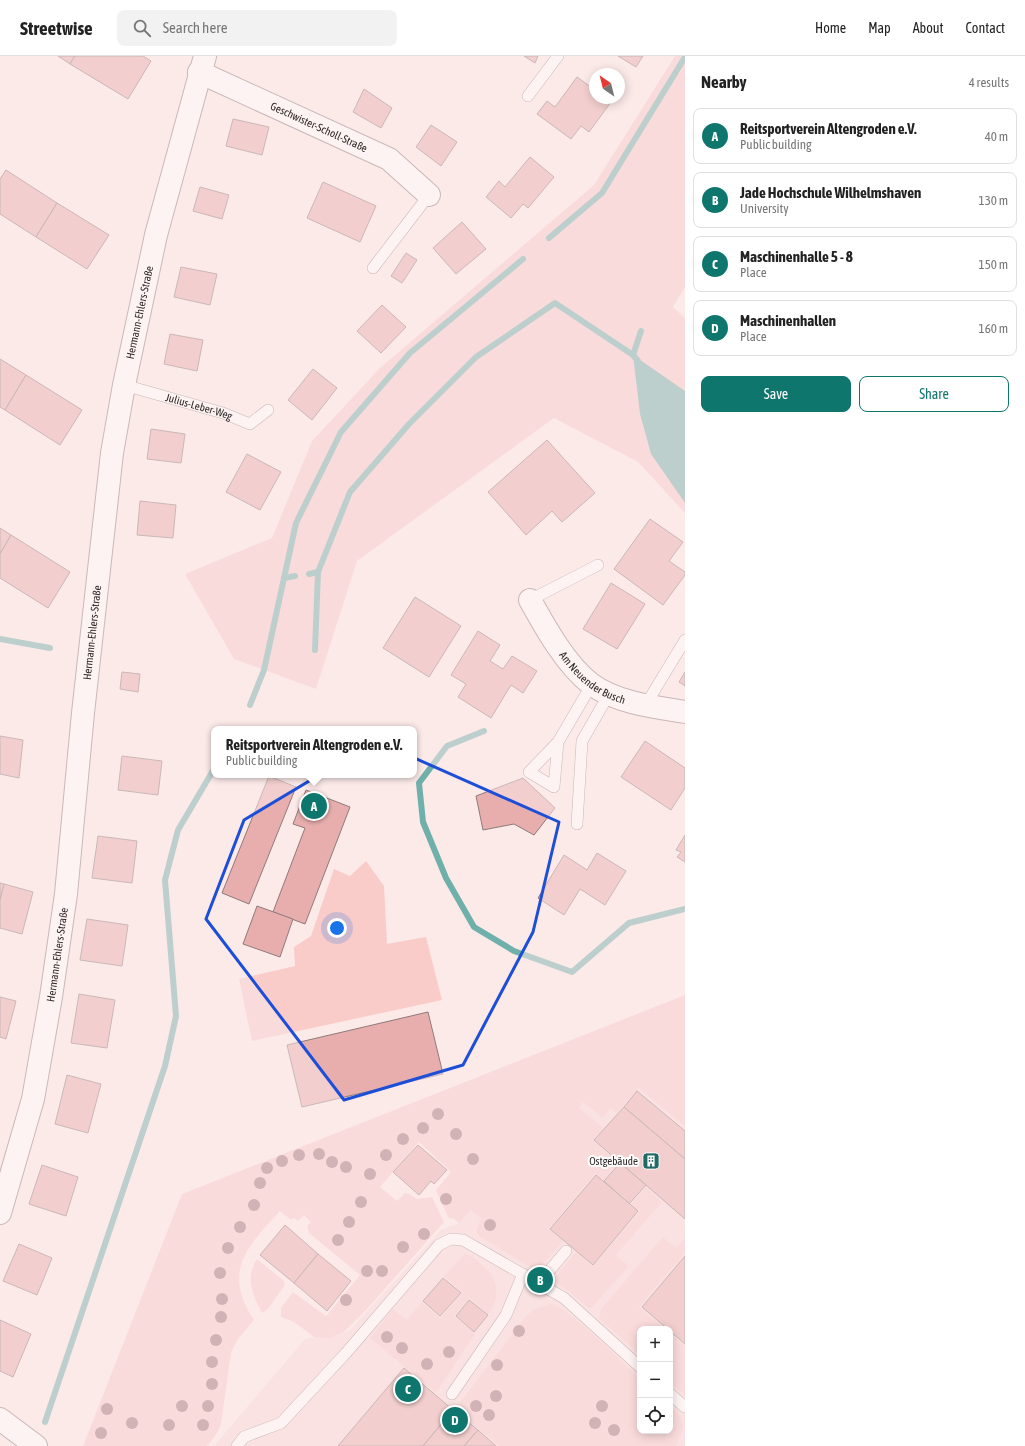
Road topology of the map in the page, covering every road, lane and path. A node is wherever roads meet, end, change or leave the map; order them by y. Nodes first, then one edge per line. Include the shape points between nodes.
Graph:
1 (558, 56) edge
2 (202, 64) edge
3 (528, 96) dead end
4 (429, 196) joint
5 (373, 268) dead end
6 (124, 386) junction
7 (268, 410) dead end
8 (598, 565) dead end
9 (530, 600) joint
10 (685, 640) edge
11 (600, 689) junction
12 (645, 706) junction
13 (685, 712) edge
14 (558, 742) dead end
15 (578, 824) dead end
16 (0, 1213) edge
17 (566, 1251) dead end
18 (523, 1274) junction
19 (539, 1283) junction
20 (637, 1364) edge
21 (452, 1394) dead end
22 (673, 1397) edge
23 (685, 1408) edge
24 (0, 1419) edge
25 (36, 1446) edge
26 (237, 1446) edge

1 - 3 lane
2 - 4 street, Geschwister-Scholl-Straße via 389,160
2 - 6 street, Hermann-Ehlers-Straße via 156,235
4 - 5 lane
6 - 7 lane, Julius-Leber-Weg via 223,413 250,424
6 - 16 street, Hermann-Ehlers-Straße via 112,453 66,894 51,997 33,1099
8 - 9 lane
9 - 11 street, Am Neuender Busch via 575,668
10 - 12 lane
11 - 12 street, Am Neuender Busch
11 - 14 lane
11 - 15 lane via 582,741
12 - 13 street, Am Neuender Busch
17 - 19 lane
18 - 19 lane
18 - 21 lane via 506,1315
18 - 26 lane via 463,1240 451,1239 439,1245 346,1353 281,1423 244,1437
19 - 20 lane via 564,1298
22 - 23 lane
24 - 25 street

